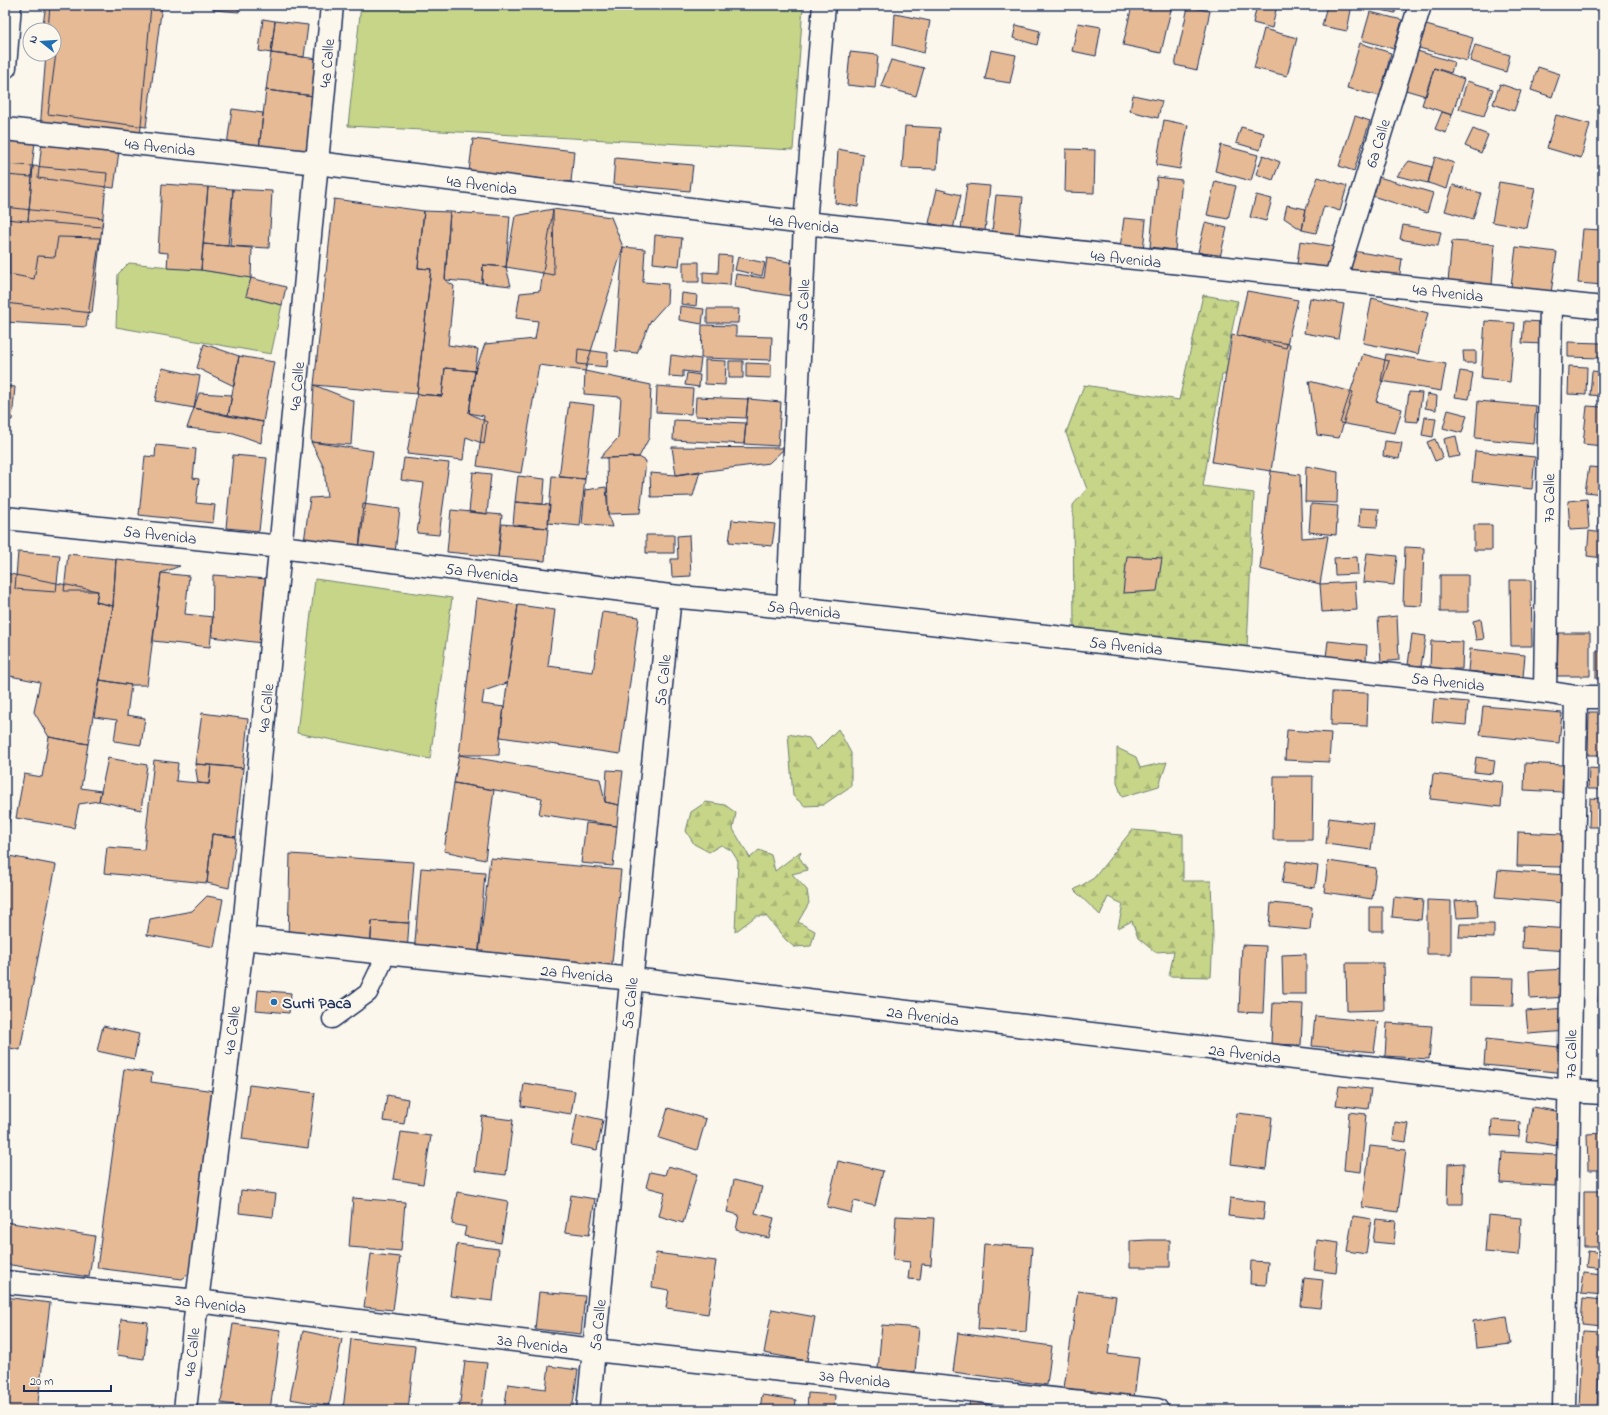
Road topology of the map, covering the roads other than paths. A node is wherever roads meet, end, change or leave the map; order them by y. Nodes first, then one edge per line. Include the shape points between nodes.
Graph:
1 (10, 5) edge
2 (332, 5) edge
3 (824, 5) edge
4 (1420, 5) edge
5 (5, 67) edge
6 (5, 129) edge
7 (317, 164) junction
8 (805, 223) junction
9 (1335, 280) junction
10 (1551, 303) junction
11 (1603, 308) edge
12 (5, 518) edge
13 (281, 547) junction
14 (670, 596) junction
15 (788, 606) junction
16 (1545, 692) junction
17 (1576, 697) junction
18 (1603, 697) edge
19 (243, 938) junction
20 (384, 953) junction
21 (632, 979) junction
22 (332, 1019) dead end
23 (1569, 1091) junction
24 (1603, 1093) edge
25 (5, 1282) edge
26 (197, 1301) junction
27 (594, 1350) junction
28 (186, 1410) edge
29 (588, 1410) edge
30 (1157, 1410) edge
31 (1564, 1410) edge

1 - 5 street
2 - 7 street, 4a Calle
3 - 8 street, 5a Calle
4 - 9 street, 6a Calle
6 - 7 street, 4a Avenida
7 - 8 street, 4a Avenida
7 - 13 street, 4a Calle
8 - 9 street, 4a Avenida
8 - 15 street, 5a Calle
9 - 10 street, 4a Avenida
10 - 11 street, 4a Avenida
10 - 16 street, 7a Calle
12 - 13 street, 5a Avenida
13 - 14 street, 5a Avenida
13 - 19 street, 4a Calle
14 - 15 street, 5a Avenida
14 - 21 street, 5a Calle
15 - 16 street, 5a Avenida
16 - 17 street, 5a Avenida
17 - 18 street, 5a Avenida
17 - 23 street, 7a Calle
19 - 20 street, 2a Avenida
19 - 26 street, 4a Calle
20 - 21 street, 2a Avenida
20 - 22 lane via 382,964 368,992
21 - 23 street, 2a Avenida
21 - 27 street, 5a Calle
23 - 24 street, 2a Avenida
23 - 31 street, 7a Calle
25 - 26 street, 3a Avenida
26 - 27 street, 3a Avenida
26 - 28 street, 4a Calle
27 - 29 street, 5a Calle
27 - 30 street, 3a Avenida

